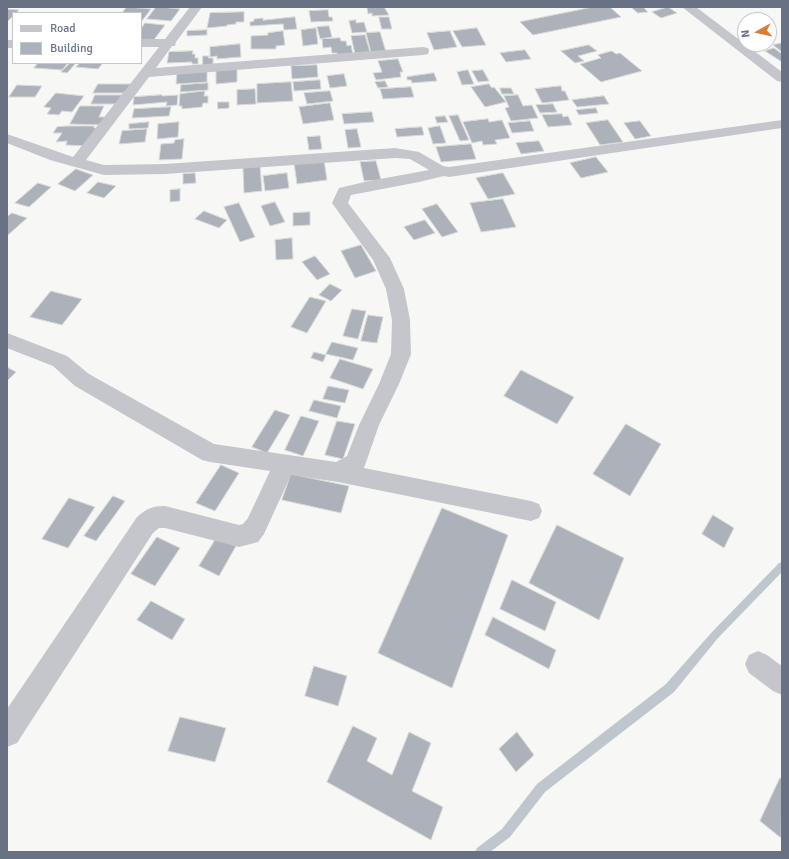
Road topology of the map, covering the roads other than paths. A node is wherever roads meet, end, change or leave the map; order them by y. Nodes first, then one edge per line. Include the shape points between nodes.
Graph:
1 (196, 7) edge
2 (688, 7) edge
3 (142, 43) edge
4 (170, 43) junction
5 (423, 51) dead end
6 (146, 73) junction
7 (782, 78) edge
8 (782, 124) edge
9 (7, 138) edge
10 (76, 163) junction
11 (443, 171) junction
12 (7, 340) edge
13 (285, 464) junction
14 (338, 472) junction
15 (531, 511) dead end
16 (758, 664) dead end
17 (782, 682) edge
18 (7, 733) edge

1 - 4 street
2 - 7 street
3 - 4 street
4 - 6 street
5 - 6 street
6 - 10 street
8 - 11 street
9 - 10 street
10 - 11 street via 104,170 165,169 395,153 414,155
11 - 14 street via 430,176 350,190 345,192 340,203 381,258 395,289 401,320 401,354 369,424 356,462
12 - 13 street via 60,361 82,380 210,453
13 - 14 street
13 - 18 street via 250,534 238,536 165,517 154,517 145,525
14 - 15 street
16 - 17 street

